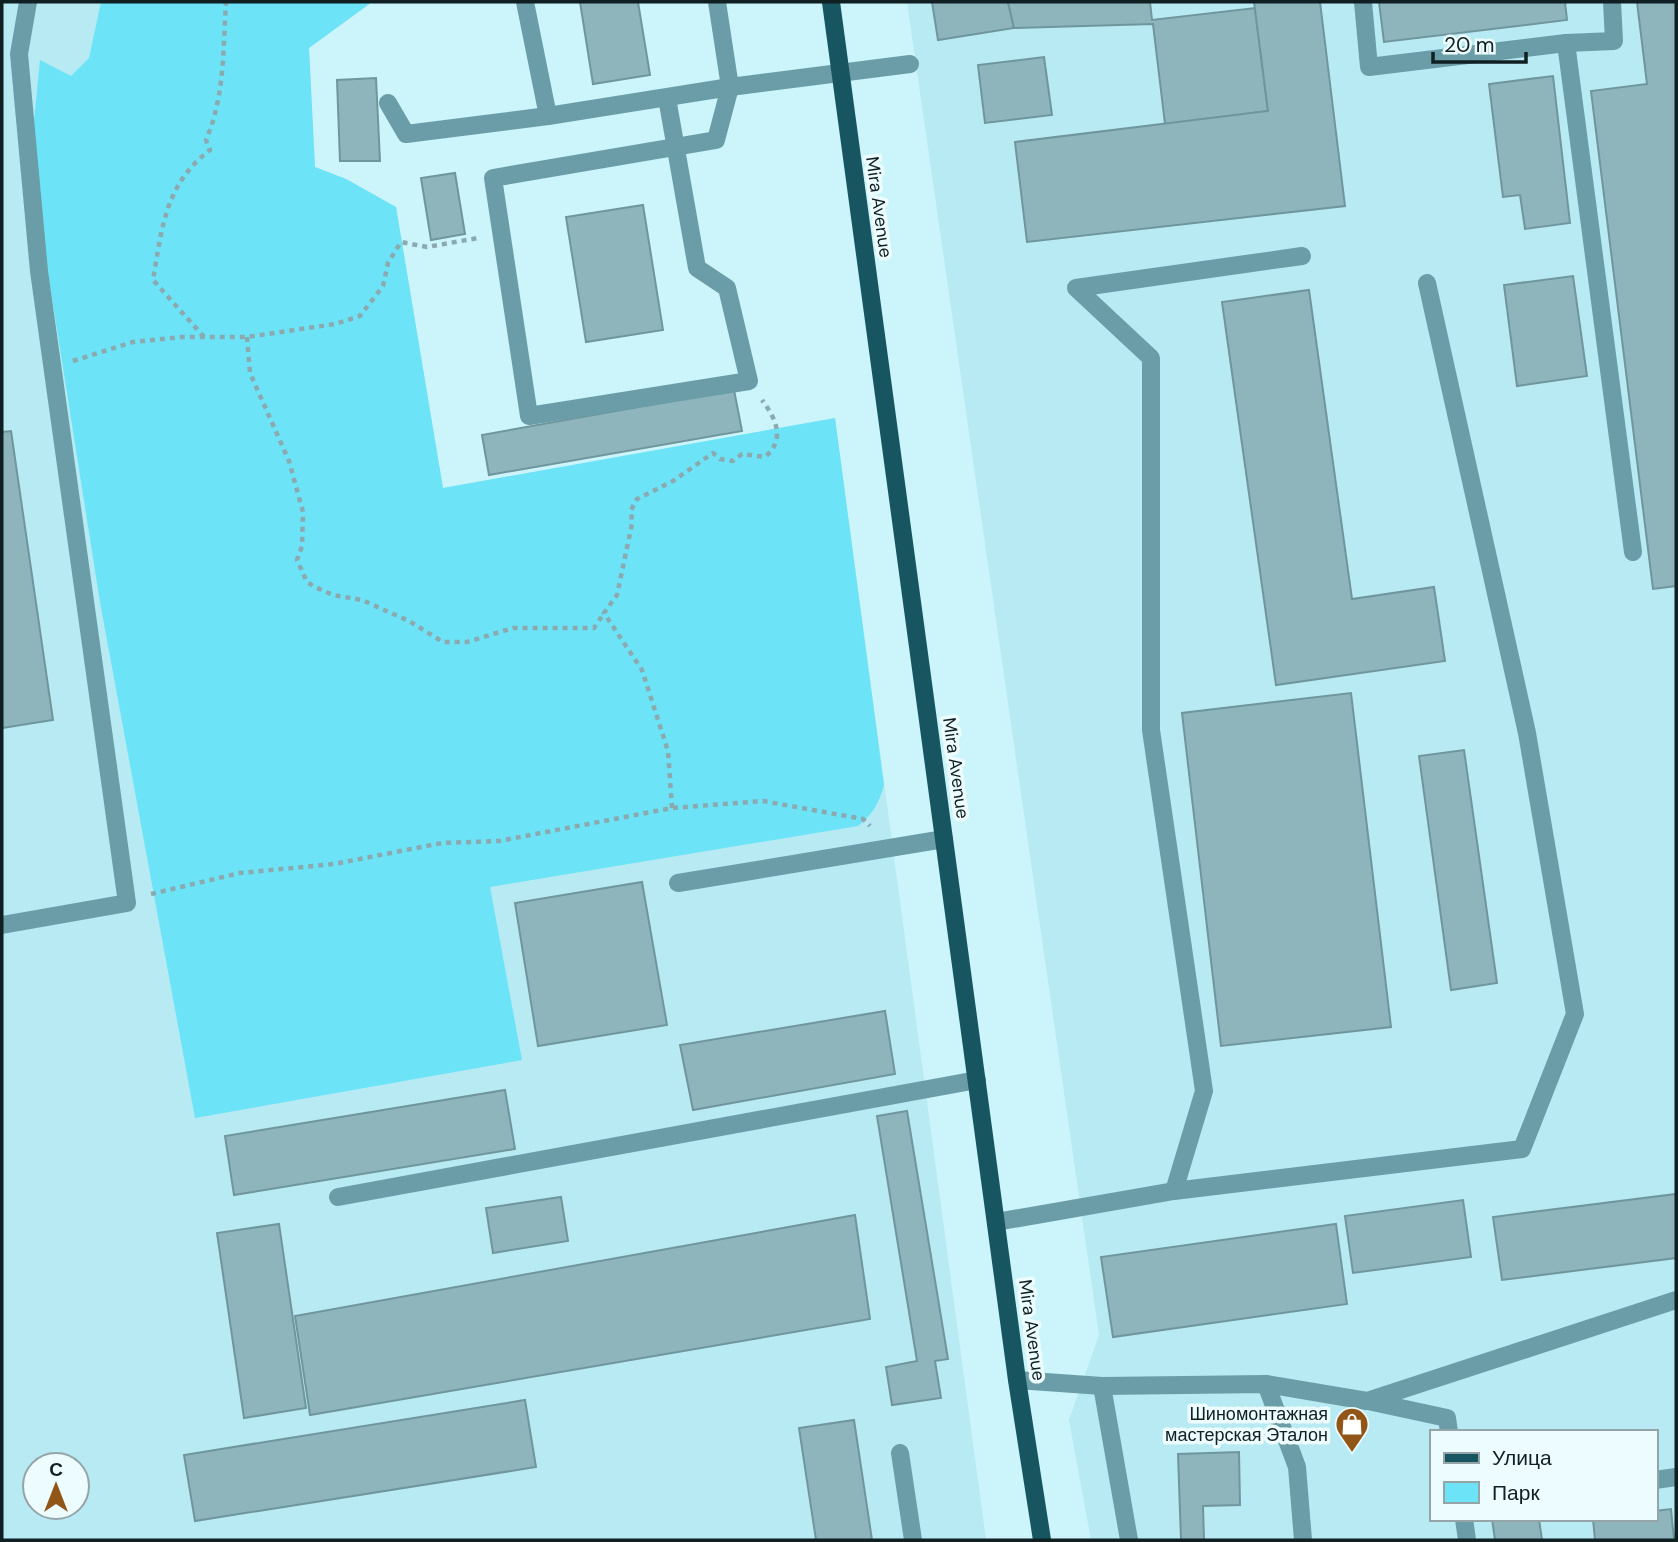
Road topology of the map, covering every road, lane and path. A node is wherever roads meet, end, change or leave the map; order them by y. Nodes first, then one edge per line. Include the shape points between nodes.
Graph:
1 (28, 2) edge
2 (226, 2) edge
3 (525, 2) edge
4 (717, 2) edge
5 (831, 2) edge
6 (1363, 2) edge
7 (1612, 2) edge
8 (1566, 43) junction
9 (910, 64) dead end
10 (840, 72) junction
11 (730, 87) junction
12 (667, 98) junction
13 (387, 103) dead end
14 (548, 116) junction
15 (676, 148) junction
16 (501, 234) junction
17 (1302, 256) dead end
18 (1427, 283) dead end
19 (204, 337) junction
20 (247, 337) junction
21 (53, 368) junction
22 (749, 380) junction
23 (1633, 552) dead end
24 (604, 613) junction
25 (672, 808) junction
26 (877, 832) dead end
27 (944, 839) junction
28 (678, 883) dead end
29 (127, 903) junction
30 (2, 925) edge
31 (977, 1080) junction
32 (1174, 1191) junction
33 (338, 1197) dead end
34 (996, 1222) junction
35 (1676, 1300) edge
36 (1017, 1380) junction
37 (1266, 1384) junction
38 (1102, 1386) junction
39 (1367, 1401) junction
40 (1449, 1430) edge
41 (900, 1453) dead end
42 (1676, 1477) edge
43 (1657, 1480) edge
44 (1464, 1521) edge
45 (913, 1540) edge
46 (1042, 1540) edge
47 (1129, 1540) edge
48 (1303, 1540) edge
49 (1467, 1540) edge

1 - 21 street via 19,54
2 - 19 path via 222,80 206,140 210,150 172,193 153,280
3 - 14 street
4 - 11 street
5 - 10 main road, Mira Avenue
6 - 8 street via 1369,67
7 - 8 street via 1615,41
8 - 23 street
9 - 10 street
10 - 11 street
10 - 27 main road, Mira Avenue
11 - 12 street
11 - 15 street via 716,140
12 - 14 street
12 - 15 street
13 - 14 street via 406,134
15 - 16 street via 493,178
15 - 22 street via 697,268 727,288
16 - 20 path via 428,247 401,242 388,263 383,286 360,316
16 - 22 street via 529,416
17 - 32 street via 1076,289 1151,358 1151,730 1204,1091
18 - 32 street via 1527,733 1574,1014 1522,1149
19 - 20 path
19 - 21 path via 133,342
20 - 24 path via 250,373 289,461 303,512 297,560 307,582 333,595 362,600 443,642 467,642 513,628 594,628
21 - 29 street
22 - 24 path via 772,413 779,436 777,447 765,457 742,454 733,461 713,453 637,499 631,510 617,595
24 - 25 path via 642,670 668,751
25 - 26 path via 763,801 863,820
25 - 29 path via 499,841 442,843 334,864 240,873 158,891
27 - 28 street
27 - 31 main road, Mira Avenue
29 - 30 street
31 - 33 street
31 - 34 main road, Mira Avenue
32 - 34 street
34 - 36 main road, Mira Avenue
35 - 39 street
36 - 38 street
36 - 46 main road, Mira Avenue
37 - 38 street
37 - 39 street
37 - 48 street via 1297,1467
38 - 47 street
39 - 40 street via 1447,1418
41 - 45 street
42 - 43 street
44 - 49 street

